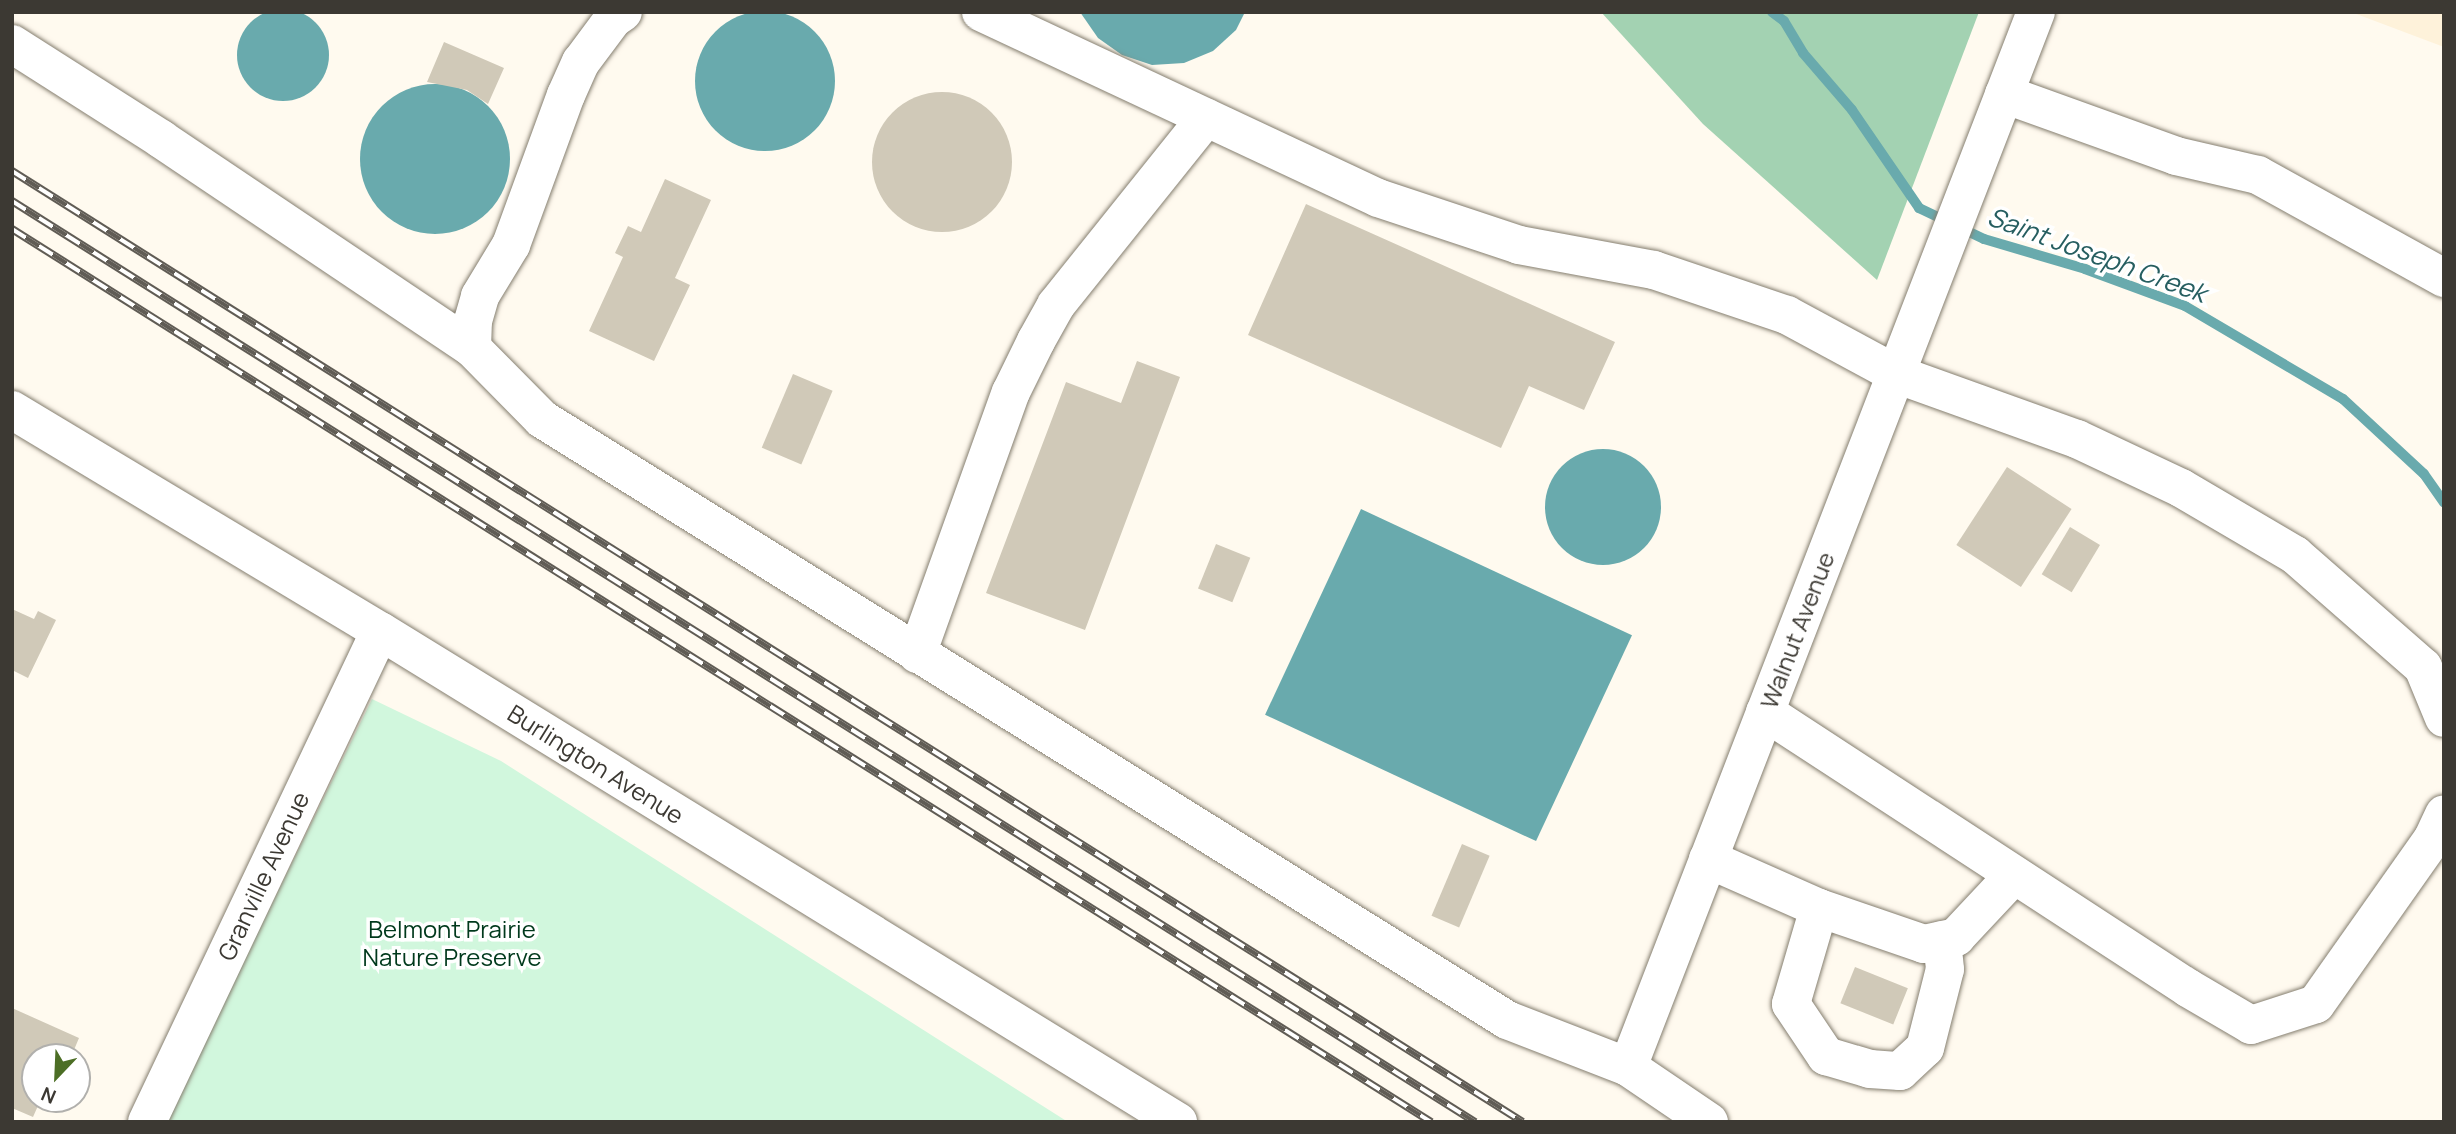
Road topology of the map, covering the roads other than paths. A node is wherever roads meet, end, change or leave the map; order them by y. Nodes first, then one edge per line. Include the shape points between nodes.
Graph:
1 (623, 12) edge
2 (981, 12) edge
3 (2036, 12) edge
4 (12, 44) edge
5 (2004, 94) junction
6 (1206, 118) junction
7 (2444, 278) edge
8 (472, 348) junction
9 (1896, 374) junction
10 (12, 410) edge
11 (380, 631) junction
12 (917, 654) junction
13 (1765, 712) junction
14 (2444, 718) edge
15 (2444, 814) edge
16 (1708, 859) junction
17 (2014, 875) junction
18 (1819, 908) junction
19 (1942, 940) junction
20 (1628, 1067) junction
21 (147, 1122) edge
22 (1178, 1122) edge
23 (1709, 1122) edge

1 - 8 street via 581,62 566,95 512,245 480,296
2 - 6 street
3 - 5 street, Walnut Avenue
4 - 8 street
5 - 7 street via 2176,156 2258,175
5 - 9 street, Walnut Avenue
6 - 9 street via 1404,206 1518,245 1654,270 1787,315
6 - 12 street via 1056,305 1036,341 1011,392
8 - 12 street via 542,419
9 - 13 street, Walnut Avenue
9 - 14 street via 2077,439 2181,488 2295,555 2423,667
10 - 11 street, Burlington Avenue
11 - 21 street, Granville Avenue
11 - 22 street, Burlington Avenue
12 - 20 street via 1507,1020
13 - 16 street, Walnut Avenue
13 - 17 street
15 - 17 street via 2433,838 2316,1004 2251,1025
16 - 18 street
16 - 20 street, Walnut Avenue
17 - 19 street via 1956,937
18 - 19 street via 1924,944
18 - 19 street via 1791,1004 1826,1056 1870,1069 1900,1071 1925,1048 1945,969
20 - 23 street

